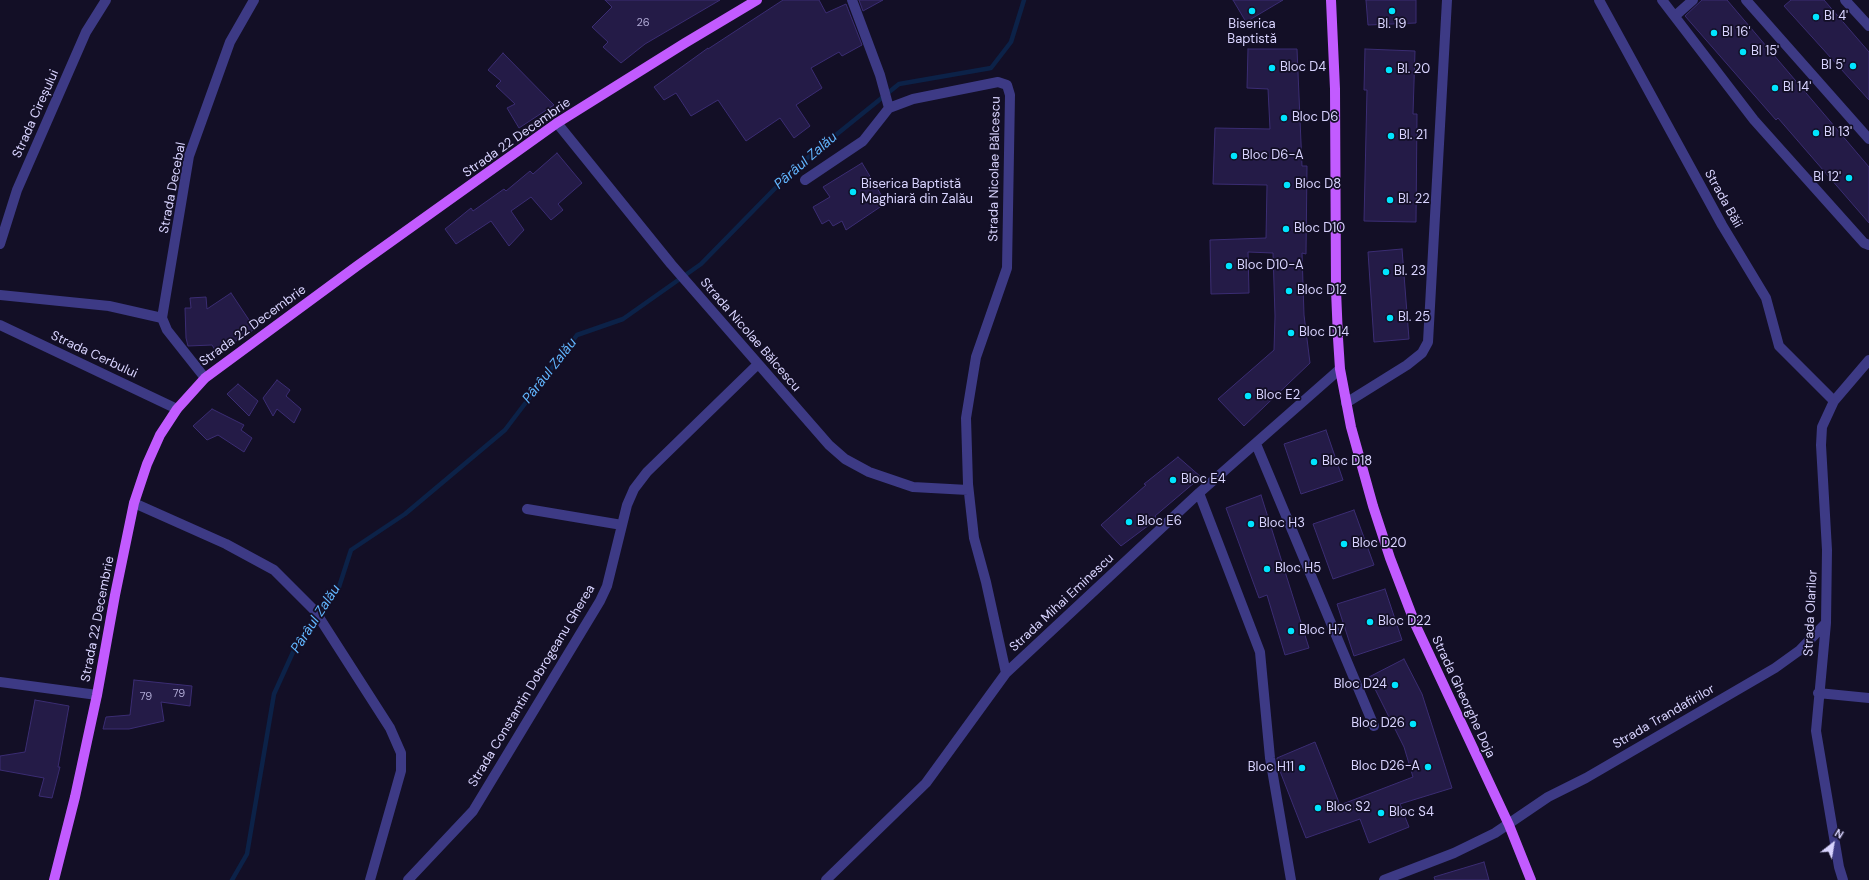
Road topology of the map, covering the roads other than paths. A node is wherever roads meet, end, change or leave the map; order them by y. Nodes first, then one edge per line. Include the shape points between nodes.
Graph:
1 (106, 0) edge
2 (254, 0) edge
3 (757, 0) edge
4 (852, 0) edge
5 (1331, 0) edge
6 (1447, 0) edge
7 (1599, 0) edge
8 (1662, 0) edge
9 (1693, 0) edge
10 (1746, 0) edge
11 (1847, 1) edge
12 (1674, 16) junction
13 (1869, 26) edge
14 (889, 108) junction
15 (558, 123) junction
16 (1869, 139) edge
17 (805, 180) dead end
18 (0, 244) edge
19 (1869, 245) edge
20 (0, 295) edge
21 (162, 318) junction
22 (0, 326) edge
23 (1869, 360) edge
24 (757, 365) junction
25 (1340, 369) junction
26 (205, 378) junction
27 (1834, 401) junction
28 (1346, 403) junction
29 (177, 409) junction
30 (1256, 444) junction
31 (968, 490) junction
32 (1199, 493) junction
33 (134, 503) junction
34 (527, 510) dead end
35 (622, 525) junction
36 (1826, 623) junction
37 (1006, 673) junction
38 (0, 682) edge
39 (1818, 693) junction
40 (97, 695) junction
41 (1869, 698) edge
42 (1374, 726) dead end
43 (1509, 825) junction
44 (54, 880) edge
45 (370, 880) edge
46 (408, 880) edge
47 (826, 880) edge
48 (1291, 880) edge
49 (1384, 880) edge
50 (1531, 880) edge
51 (1843, 880) edge

1 - 18 street, Strada Cireșului via 86,32 23,176
2 - 21 street, Strada Decebal via 230,42 190,156
3 - 15 main road, Strada 22 Decembrie
4 - 14 street via 880,75
5 - 25 main road, Strada Gheorghe Doja via 1336,89 1336,290
6 - 28 street via 1428,342 1422,353 1406,365
7 - 27 street, Strada Băii via 1722,225 1766,298 1779,346
8 - 12 street
9 - 12 street
10 - 16 street
11 - 13 street
12 - 19 street via 1754,120 1864,243
14 - 17 street via 863,141
14 - 31 street, Strada Nicolae Bălcescu via 913,99 998,82 1007,85 1010,94 1007,268 976,357 966,418
15 - 24 street, Strada Nicolae Bălcescu via 671,264
15 - 26 main road, Strada 22 Decembrie
20 - 21 street via 109,306
21 - 26 street via 168,330
22 - 29 street, Strada Cerbului
23 - 27 street, Strada Olarilor
24 - 31 street, Strada Nicolae Bălcescu via 829,445 845,459 868,472 913,487
24 - 35 street, Strada Constantin Dobrogeanu Gherea via 647,472 634,488
25 - 28 main road, Strada Gheorghe Doja
25 - 30 street, Strada Mihai Eminescu
26 - 29 main road, Strada 22 Decembrie
27 - 36 street, Strada Olarilor via 1822,427 1821,445 1827,544
28 - 43 main road, Strada Gheorghe Doja via 1365,479 1392,565 1416,626
29 - 33 main road, Strada 22 Decembrie via 160,435
30 - 32 street, Strada Mihai Eminescu
30 - 42 street
31 - 37 street, Strada Nicolae Bălcescu via 974,538
32 - 37 street, Strada Mihai Eminescu
32 - 48 street via 1260,652 1270,758
33 - 40 main road, Strada 22 Decembrie via 114,595
33 - 45 street via 226,544 274,570 315,611 390,728 401,753 401,771
34 - 35 street
35 - 46 street, Strada Constantin Dobrogeanu Gherea via 607,586 600,602 472,811
36 - 39 street, Strada Olarilor
36 - 43 street, Strada Trandafirilor via 1800,650 1775,668 1586,778 1548,797
37 - 47 street, Strada Mihai Eminescu via 926,784
38 - 40 street
39 - 41 street
39 - 51 street, Strada Olarilor via 1816,731
40 - 44 main road, Strada 22 Decembrie
43 - 49 street, Strada Trandafirilor via 1477,843
43 - 50 main road, Strada Gheorghe Doja

